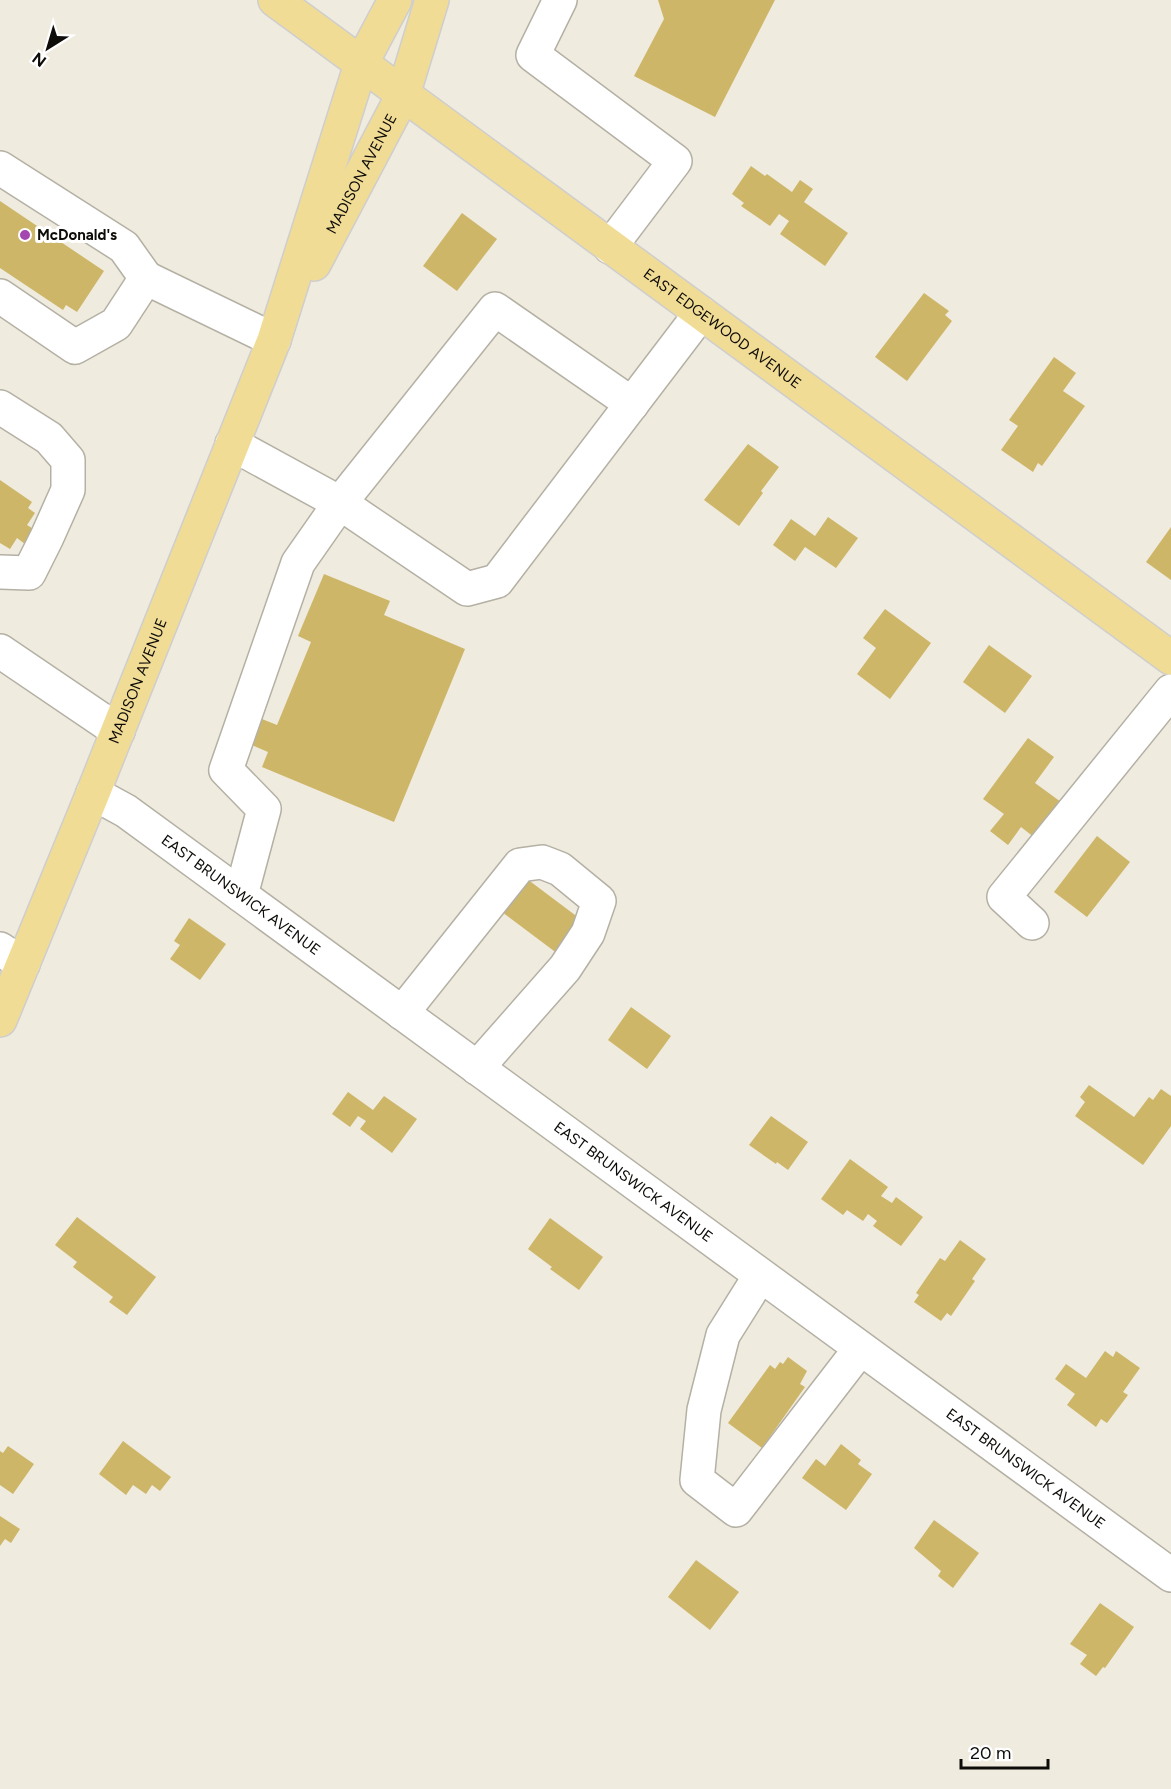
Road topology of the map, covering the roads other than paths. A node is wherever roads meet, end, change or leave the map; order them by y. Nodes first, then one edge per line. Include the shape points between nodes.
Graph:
1 (395, 0) edge
2 (432, 0) edge
3 (560, 0) edge
4 (278, 1) edge
5 (361, 64) junction
6 (403, 95) junction
7 (0, 168) edge
8 (610, 246) junction
9 (146, 278) junction
10 (0, 281) edge
11 (0, 297) edge
12 (701, 313) junction
13 (274, 340) junction
14 (75, 347) junction
15 (632, 404) junction
16 (0, 407) edge
17 (232, 444) junction
18 (340, 503) junction
19 (0, 572) edge
20 (0, 651) edge
21 (1171, 658) edge
22 (1171, 691) edge
23 (118, 731) junction
24 (93, 793) junction
25 (241, 895) junction
26 (1032, 923) dead end
27 (12, 956) edge
28 (402, 1013) junction
29 (0, 1020) edge
30 (477, 1068) junction
31 (760, 1276) junction
32 (860, 1349) junction
33 (1171, 1575) edge

1 - 5 main road, MADISON AVENUE
2 - 6 main road, MADISON AVENUE
3 - 8 street via 533,56 675,161
4 - 5 main road, EAST EDGEWOOD AVENUE
5 - 6 main road, EAST EDGEWOOD AVENUE
5 - 13 main road, MADISON AVENUE
6 - 8 main road, EAST EDGEWOOD AVENUE
6 - 13 main road, MADISON AVENUE
7 - 9 street via 124,247
8 - 12 main road, EAST EDGEWOOD AVENUE
9 - 13 street
9 - 14 street via 116,324
10 - 14 street via 43,310
11 - 14 street
12 - 15 street
12 - 21 main road, EAST EDGEWOOD AVENUE
13 - 17 main road, MADISON AVENUE
15 - 18 street via 497,581 467,589
15 - 18 street via 495,309
16 - 19 street via 49,438 68,460 68,490 29,573
17 - 18 street
17 - 23 main road, MADISON AVENUE
18 - 25 street via 298,563 226,770 264,809
20 - 23 street
22 - 26 street via 1004,897
23 - 24 main road, MADISON AVENUE
24 - 25 street, EAST BRUNSWICK AVENUE via 126,811
24 - 27 main road, MADISON AVENUE
25 - 28 street, EAST BRUNSWICK AVENUE
27 - 29 main road, MADISON AVENUE
28 - 30 street, EAST BRUNSWICK AVENUE
28 - 30 street via 520,865 542,862 560,869 599,901 588,933 565,968
30 - 31 street, EAST BRUNSWICK AVENUE
31 - 32 street, EAST BRUNSWICK AVENUE
31 - 32 street via 723,1335 704,1410 698,1468 697,1480 736,1509
32 - 33 street, EAST BRUNSWICK AVENUE

